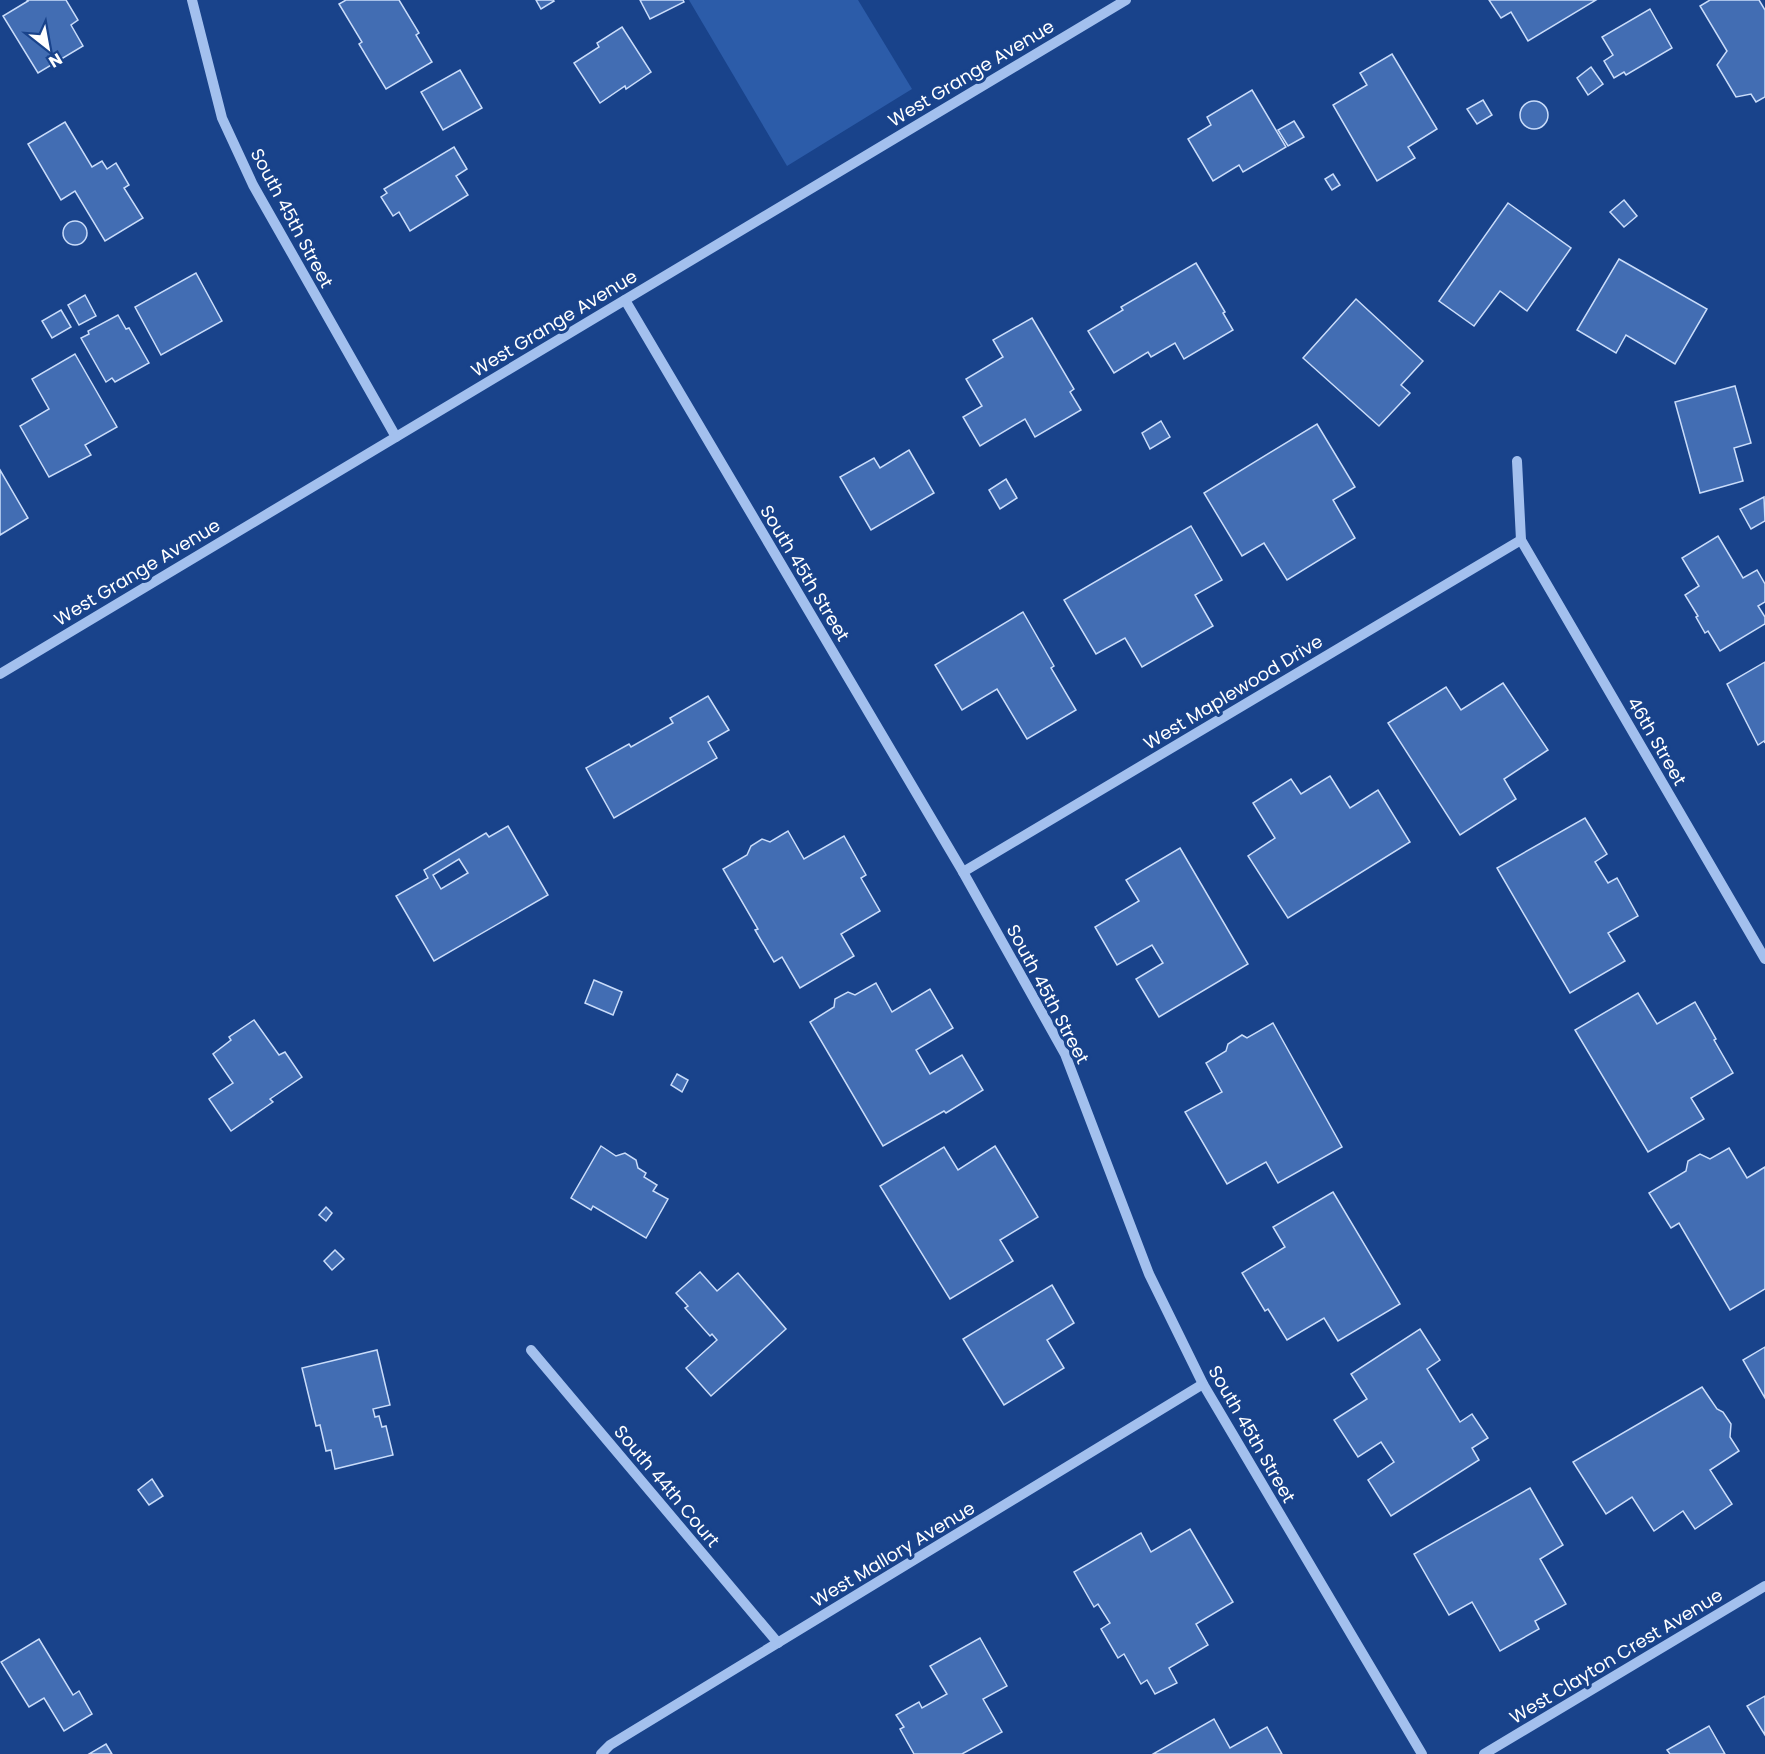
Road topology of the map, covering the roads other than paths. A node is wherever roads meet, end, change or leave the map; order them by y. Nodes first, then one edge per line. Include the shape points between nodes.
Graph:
1 (192, 0) edge
2 (1125, 0) edge
3 (625, 300) junction
4 (396, 437) junction
5 (1517, 461) dead end
6 (1521, 540) junction
7 (0, 674) edge
8 (963, 872) junction
9 (1765, 959) edge
10 (531, 1350) dead end
11 (1203, 1384) junction
12 (1765, 1586) edge
13 (778, 1643) junction
14 (601, 1754) edge
15 (1422, 1754) edge
16 (1484, 1754) edge

1 - 4 street, South 45th Street via 222,118 253,185
2 - 3 street, West Grange Avenue
3 - 4 street, West Grange Avenue
3 - 8 street, South 45th Street
4 - 7 street, West Grange Avenue
5 - 6 street
6 - 8 street, West Maplewood Drive
6 - 9 street, 46th Street
8 - 11 street, South 45th Street via 1065,1054 1149,1274
10 - 13 street, South 44th Court
11 - 13 street, West Mallory Avenue
11 - 15 street, South 45th Street
12 - 16 street, West Clayton Crest Avenue
13 - 14 street, West Mallory Avenue

